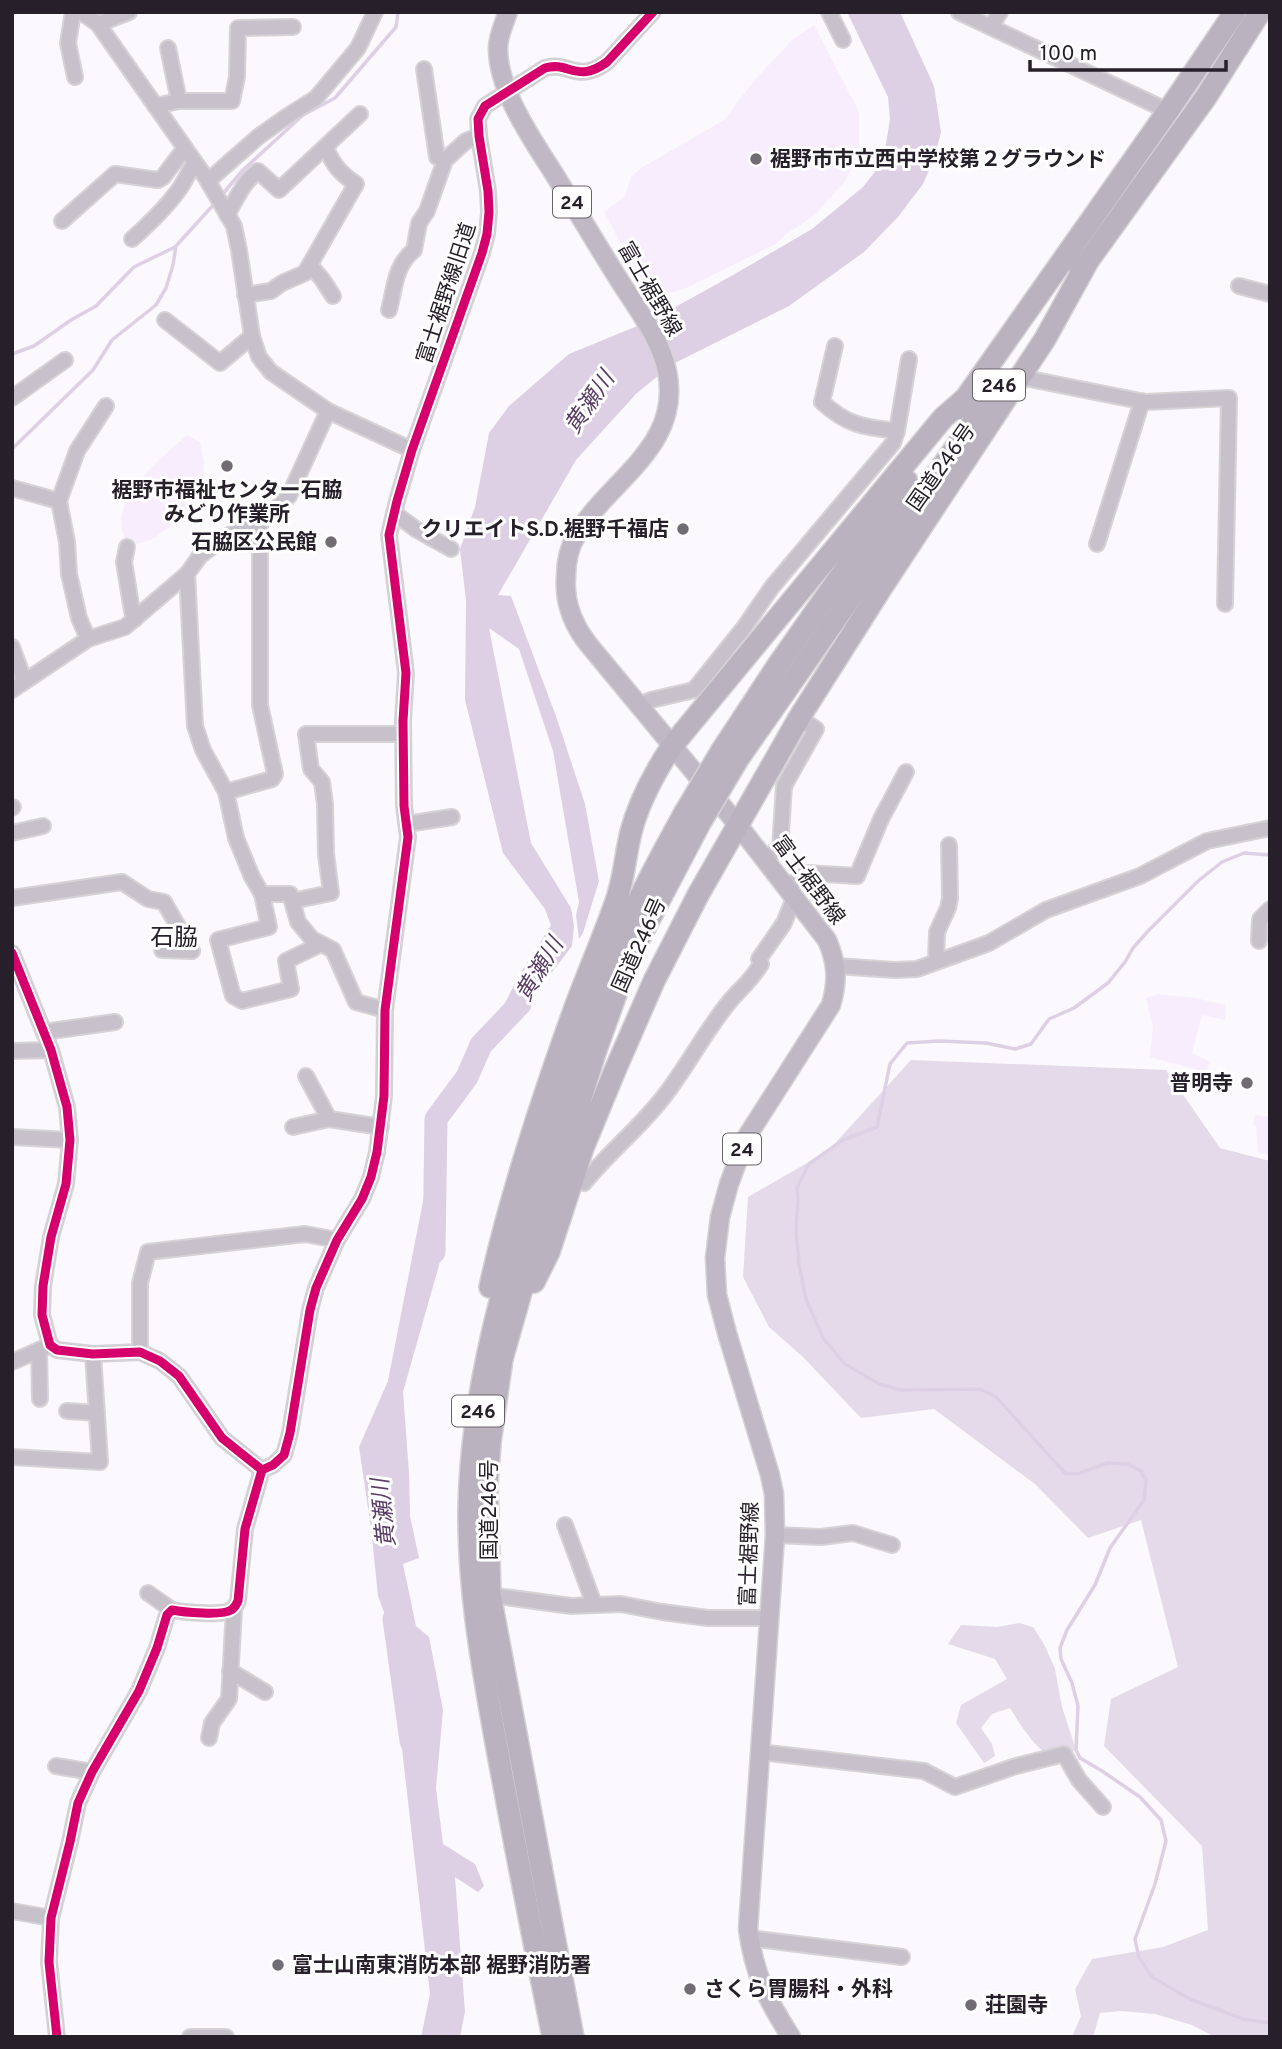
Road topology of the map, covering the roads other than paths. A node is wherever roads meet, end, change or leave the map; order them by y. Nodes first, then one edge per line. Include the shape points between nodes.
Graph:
1 (73, 12) edge
2 (81, 12) edge
3 (129, 12) edge
4 (374, 12) edge
5 (508, 12) edge
6 (653, 12) edge
7 (829, 12) edge
8 (959, 12) edge
9 (1000, 12) edge
10 (1235, 12) edge
11 (1260, 12) edge
12 (97, 24) junction
13 (293, 27) dead end
14 (991, 27) junction
15 (843, 40) dead end
16 (169, 48) dead end
17 (424, 69) dead end
18 (75, 77) dead end
19 (508, 92) junction
20 (179, 101) junction
21 (155, 106) junction
22 (1168, 111) junction
23 (360, 114) dead end
24 (479, 136) junction
25 (185, 148) junction
26 (326, 148) junction
27 (445, 160) junction
28 (195, 163) junction
29 (211, 186) junction
30 (225, 211) junction
31 (62, 221) dead end
32 (132, 239) dead end
33 (1088, 261) junction
34 (310, 265) junction
35 (1239, 286) dead end
36 (1270, 294) edge
37 (246, 295) junction
38 (333, 296) dead end
39 (389, 310) dead end
40 (165, 320) dead end
41 (252, 336) junction
42 (835, 346) dead end
43 (909, 359) dead end
44 (65, 360) dead end
45 (1020, 377) junction
46 (967, 397) junction
47 (12, 398) edge
48 (1142, 401) junction
49 (106, 406) dead end
50 (328, 411) junction
51 (897, 431) junction
52 (412, 450) junction
53 (12, 488) edge
54 (58, 501) junction
55 (394, 513) junction
56 (260, 520) junction
57 (1097, 544) dead end
58 (127, 547) dead end
59 (451, 549) dead end
60 (187, 574) junction
61 (1225, 604) dead end
62 (135, 619) junction
63 (88, 639) junction
64 (12, 647) edge
65 (24, 680) junction
66 (12, 690) edge
67 (640, 705) junction
68 (799, 718) junction
69 (403, 734) junction
70 (672, 746) junction
71 (730, 755) junction
72 (906, 772) dead end
73 (226, 792) junction
74 (452, 817) dead end
75 (692, 818) junction
76 (407, 824) junction
77 (738, 825) junction
78 (43, 826) dead end
79 (1270, 828) edge
80 (12, 833) edge
81 (949, 845) dead end
82 (764, 859) junction
83 (790, 893) junction
84 (262, 894) junction
85 (12, 898) edge
86 (292, 901) junction
87 (1270, 909) edge
88 (1259, 941) dead end
89 (321, 944) junction
90 (162, 950) dead end
91 (12, 953) edge
92 (936, 962) junction
93 (836, 966) junction
94 (386, 1010) junction
95 (115, 1022) dead end
96 (44, 1032) junction
97 (51, 1050) junction
98 (12, 1051) edge
99 (306, 1076) dead end
100 (328, 1119) junction
101 (293, 1127) dead end
102 (381, 1127) junction
103 (12, 1137) edge
104 (70, 1140) junction
105 (573, 1179) junction
106 (337, 1240) junction
107 (514, 1321) junction
108 (45, 1347) junction
109 (140, 1352) junction
110 (93, 1354) junction
111 (12, 1362) edge
112 (40, 1399) dead end
113 (66, 1411) dead end
114 (97, 1413) junction
115 (473, 1450) junction
116 (12, 1457) edge
117 (262, 1470) junction
118 (565, 1525) dead end
119 (775, 1535) junction
120 (892, 1545) dead end
121 (148, 1593) dead end
122 (489, 1595) junction
123 (594, 1604) junction
124 (234, 1609) junction
125 (172, 1610) junction
126 (770, 1618) junction
127 (230, 1671) junction
128 (265, 1692) dead end
129 (209, 1738) dead end
130 (760, 1752) junction
131 (56, 1766) dead end
132 (92, 1772) junction
133 (1103, 1807) dead end
134 (12, 1912) edge
135 (51, 1918) junction
136 (749, 1938) junction
137 (901, 1957) dead end
138 (57, 2037) edge
139 (190, 2037) edge
140 (226, 2037) edge
141 (553, 2037) edge
142 (573, 2037) edge
143 (791, 2037) edge

1 - 18 street via 68,43
2 - 12 street
3 - 12 street
4 - 29 street via 358,48 316,98 268,130
5 - 19 main road, 富士裾野線 / 24 via 498,48
6 - 19 street, 富士裾野線旧道 via 599,69 575,72 553,65
7 - 15 street
8 - 14 street
9 - 14 street
10 - 22 highway, 国道246号 / 246
11 - 33 highway, 国道246号 / 246 via 1206,97
12 - 21 street
13 - 20 street via 238,27 232,101
14 - 22 street
16 - 20 street
17 - 27 street via 437,157
19 - 24 street, 富士裾野線旧道 via 485,106 478,119
19 - 67 main road, 富士裾野線 / 24 via 639,311 667,370 665,420 653,445 592,512 574,538 566,563 568,608 579,633
20 - 21 street
21 - 25 street
22 - 46 highway, 国道246号 / 246
23 - 26 street
24 - 27 street
24 - 52 street, 富士裾野線旧道 via 488,191 487,234
25 - 28 street
25 - 31 street via 158,180 115,174
26 - 30 street via 279,190 258,171
26 - 34 street via 341,173 356,184
27 - 39 street via 419,223 414,250 399,268
28 - 29 street
28 - 32 street via 180,188
29 - 30 street
30 - 37 street via 234,226
33 - 45 highway
33 - 71 highway, 国道246号 / 246
34 - 37 street via 305,273 271,291
34 - 38 street
35 - 36 street
37 - 41 street
40 - 41 street via 220,363
41 - 50 street via 271,372
42 - 51 street via 822,402 858,426
43 - 51 street
44 - 47 street
45 - 48 street
45 - 68 highway
46 - 70 highway via 935,429
46 - 71 highway, 国道246号 / 246 via 776,668
48 - 57 street
48 - 61 street via 1229,398
49 - 54 street via 77,450
50 - 52 street
50 - 56 street via 289,496
51 - 67 street via 893,443 772,587 694,690
52 - 55 street, 富士裾野線旧道
53 - 54 street
54 - 63 street via 69,574
55 - 59 street
55 - 69 street, 富士裾野線旧道 via 390,535 405,673
56 - 60 street via 222,539 200,556
56 - 73 street via 260,705 275,774 272,779
58 - 62 street via 124,562
60 - 62 street
60 - 73 street via 195,726
62 - 63 street
63 - 65 street
64 - 65 street
65 - 66 street
67 - 70 main road, 富士裾野線 / 24
68 - 77 highway
68 - 82 street via 816,729 784,786 780,848
69 - 76 street, 富士裾野線旧道
69 - 86 street via 306,734 311,769 322,782 331,893
70 - 77 main road, 富士裾野線 / 24
70 - 115 highway via 632,829 622,886 569,1026 497,1252 474,1377
71 - 75 highway, 国道246号 / 246, bridge
72 - 83 street via 857,876 807,873
73 - 84 street via 236,838
74 - 76 street
75 - 107 highway, 国道246号 / 246 via 629,958 596,1050
75 - 115 highway, 国道246号 / 246 via 647,882 613,953 578,1048 497,1309
76 - 94 street, 富士裾野線旧道
77 - 82 main road, 富士裾野線 / 24
77 - 105 highway via 654,981
78 - 80 street
79 - 92 street via 1208,841 1140,876 1046,910 989,943
81 - 92 street via 950,898 937,932
82 - 83 main road, 富士裾野線 / 24
83 - 93 main road, 富士裾野線 / 24 via 827,940
83 - 105 street via 784,923 752,979 730,1000 665,1096 584,1183
84 - 86 street via 290,894
84 - 89 street via 269,927 218,940 233,996 242,1001 291,989 286,961
85 - 90 street via 122,882 148,899 164,902 192,951
86 - 89 street via 298,922
87 - 88 street via 1260,919
89 - 94 street via 333,950 356,1002
91 - 96 street
92 - 93 street via 895,970
93 - 119 main road, 富士裾野線 / 24 via 831,1005 746,1139 720,1217 715,1258 717,1295 770,1475
94 - 102 street, 富士裾野線旧道
95 - 96 street
96 - 97 street
97 - 98 street
97 - 104 street via 67,1107
99 - 100 street
100 - 101 street
100 - 102 street
102 - 106 street, 富士裾野線旧道 via 371,1177
103 - 104 street
104 - 108 street via 43,1286
105 - 107 highway via 549,1252
106 - 109 street via 305,1234 148,1252 140,1283
106 - 117 street, 富士裾野線旧道 via 310,1310 284,1455
107 - 122 highway, 国道246号 / 246 via 502,1359 490,1443
108 - 110 street
108 - 111 street
108 - 112 street
109 - 110 street
109 - 117 street via 179,1376 222,1438
110 - 114 street
113 - 114 street
114 - 116 street via 100,1462
115 - 141 highway, 国道246号 / 246 via 469,1511 479,1647
117 - 124 street via 245,1529
118 - 123 street
119 - 120 street via 853,1533
119 - 126 main road, 富士裾野線 / 24
121 - 125 street
122 - 123 street via 572,1606
122 - 142 highway, 国道246号 / 246
123 - 126 street via 708,1618
124 - 125 street via 226,1613
124 - 127 street
125 - 132 street via 139,1691
126 - 130 main road, 富士裾野線 / 24
127 - 128 street
127 - 129 street via 229,1699 212,1723
130 - 133 street via 924,1771 955,1787 1063,1754
130 - 136 main road, 富士裾野線 / 24
131 - 132 street
132 - 135 street via 78,1803
134 - 135 street
135 - 138 street via 49,1962
136 - 137 street
136 - 143 main road, 富士裾野線 / 24 via 760,1984
139 - 140 street

